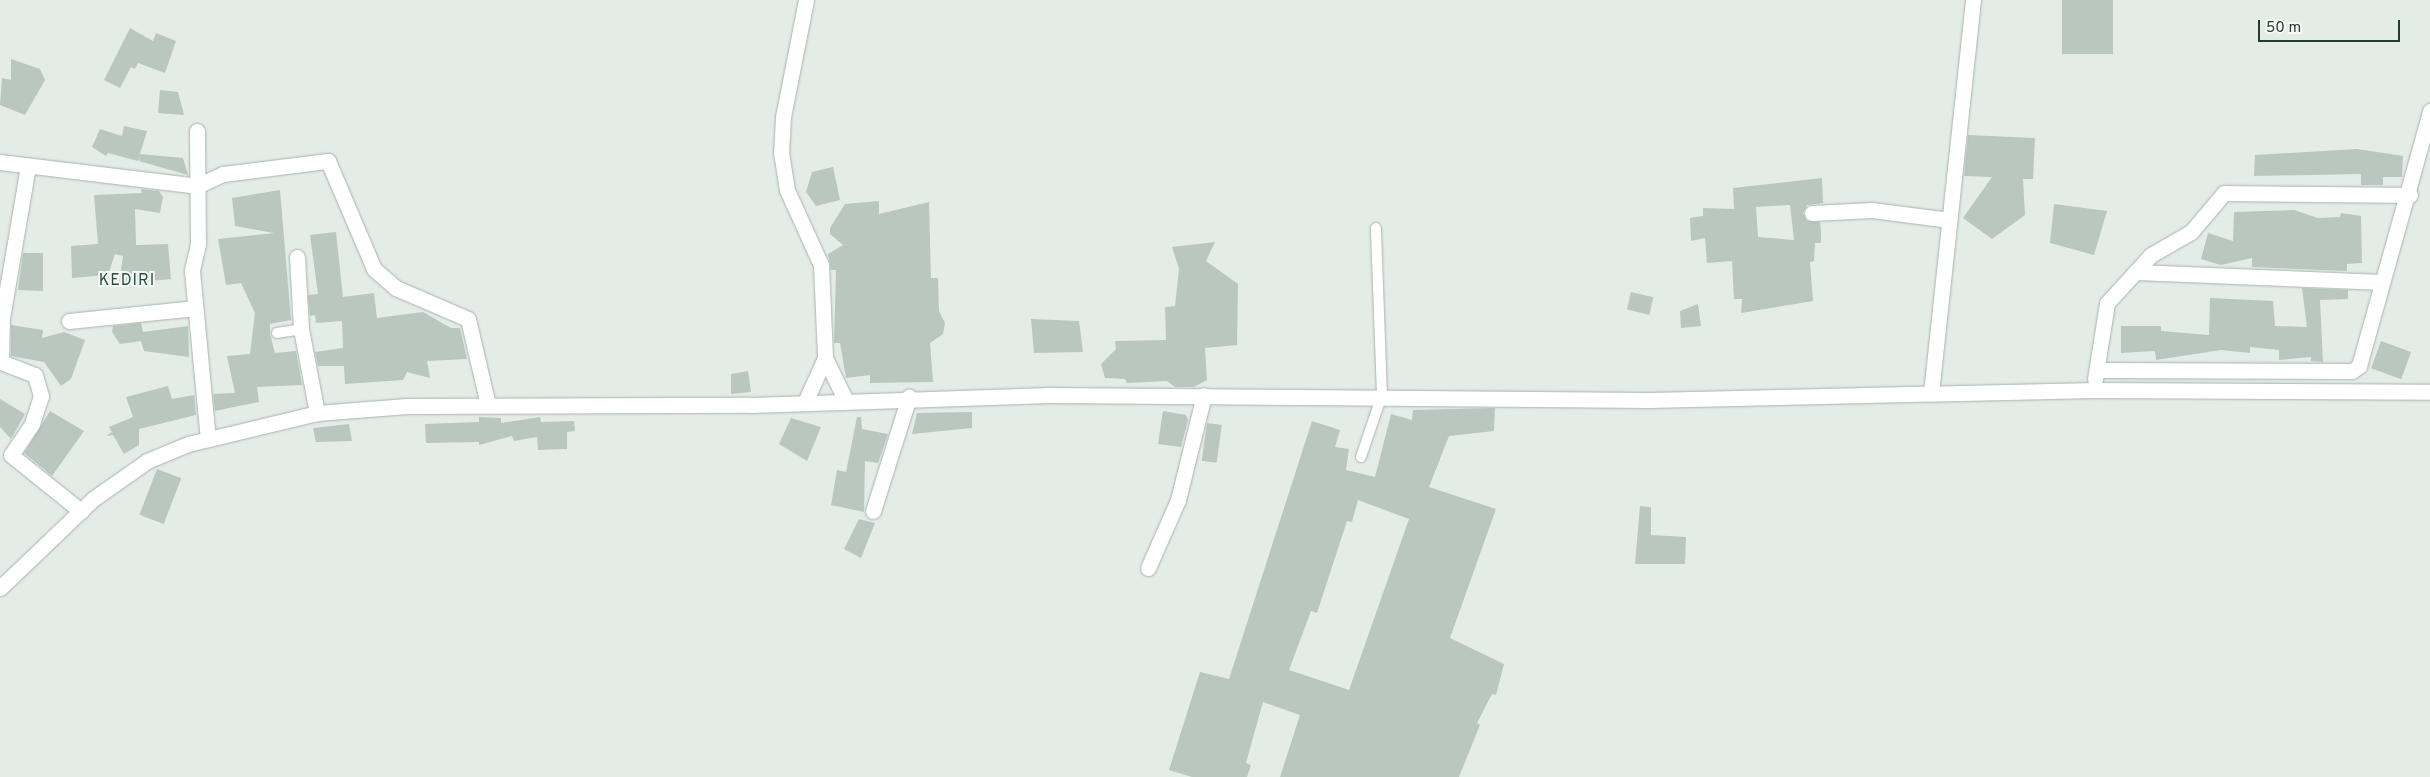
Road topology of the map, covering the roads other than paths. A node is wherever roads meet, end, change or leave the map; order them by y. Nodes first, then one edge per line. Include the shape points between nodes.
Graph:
1 (806, 0) edge
2 (1973, 0) edge
3 (2430, 111) edge
4 (197, 131) dead end
5 (0, 162) edge
6 (28, 166) junction
7 (197, 186) junction
8 (2410, 194) junction
9 (1812, 213) dead end
10 (1949, 220) junction
11 (1376, 228) dead end
12 (297, 257) dead end
13 (2137, 272) junction
14 (2382, 282) junction
15 (195, 308) junction
16 (69, 321) dead end
17 (301, 329) junction
18 (277, 332) dead end
19 (825, 358) junction
20 (1, 365) edge
21 (2097, 370) junction
22 (2352, 371) junction
23 (2222, 372) junction
24 (2223, 389) junction
25 (2095, 390) junction
26 (2353, 390) junction
27 (2430, 392) edge
28 (1931, 394) junction
29 (1204, 395) junction
30 (1382, 395) junction
31 (909, 397) junction
32 (845, 399) junction
33 (806, 400) junction
34 (488, 405) junction
35 (317, 413) junction
36 (208, 439) junction
37 (1361, 457) dead end
38 (5, 459) edge
39 (81, 511) junction
40 (873, 511) dead end
41 (1148, 568) dead end
42 (0, 588) edge

1 - 19 street via 783,117 781,152 787,190 821,265
2 - 10 street
3 - 8 street
4 - 7 street
5 - 6 street
6 - 7 street
6 - 20 street via 2,318
7 - 15 street
7 - 34 street via 223,174 328,161 374,269 396,288 468,319
8 - 13 street via 2232,190 2224,193 2191,232 2151,255
8 - 14 street
9 - 10 street via 1872,210
10 - 28 street
11 - 30 lane
12 - 17 street
13 - 14 street
13 - 21 street via 2107,303
14 - 22 street via 2359,366
15 - 16 street
15 - 36 street
17 - 18 lane
17 - 35 street
19 - 32 street
19 - 33 street
20 - 38 street via 34,375 41,384 32,424
21 - 23 street
21 - 25 street
22 - 23 street
22 - 26 street
23 - 24 street
24 - 25 street
24 - 26 street
25 - 28 street
26 - 27 street
28 - 30 street via 1649,400
29 - 30 street
29 - 31 street
29 - 41 street via 1174,513
30 - 37 lane
31 - 32 street
31 - 40 street
32 - 33 street
33 - 34 street via 751,405
34 - 35 street
35 - 36 street
36 - 39 street via 147,461
38 - 39 street
39 - 42 street

